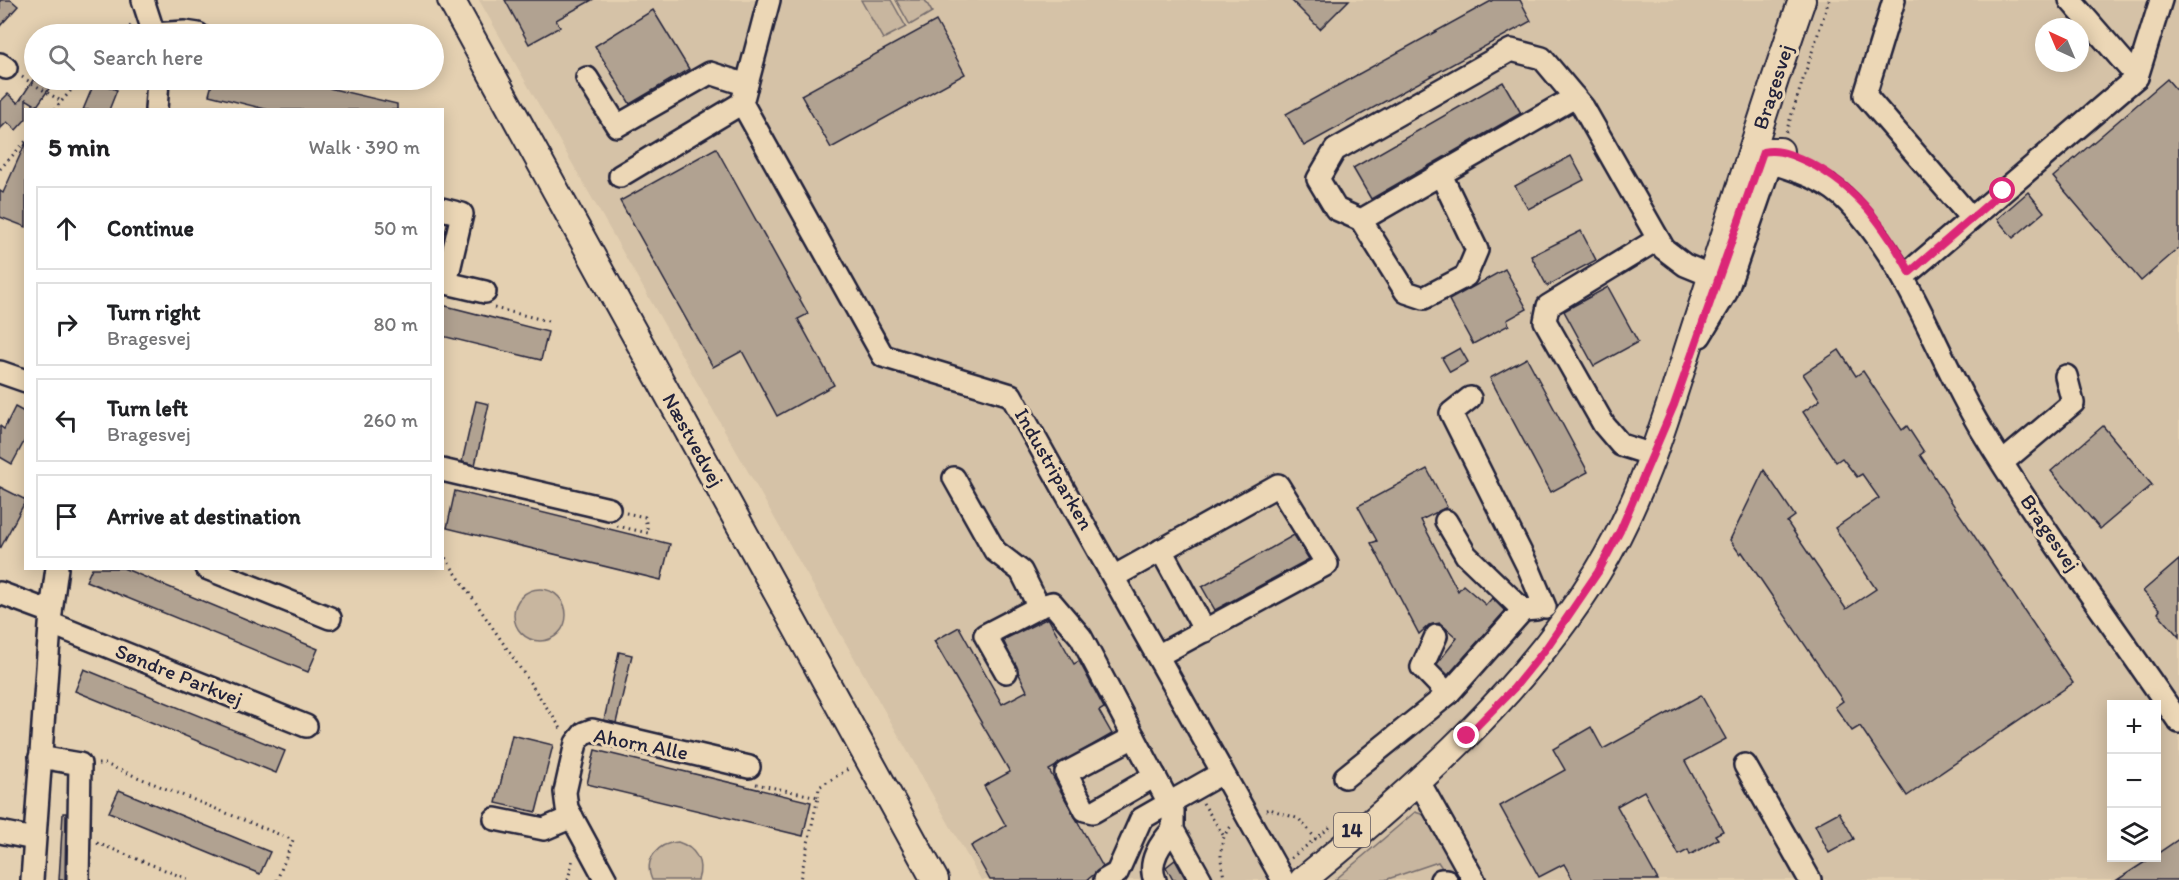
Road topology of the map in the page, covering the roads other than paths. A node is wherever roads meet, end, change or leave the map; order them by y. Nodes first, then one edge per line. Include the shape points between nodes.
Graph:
1 (143, 0) edge
2 (451, 0) edge
3 (770, 0) edge
4 (1894, 0) edge
5 (2070, 0) edge
6 (2161, 0) edge
7 (1805, 3) edge
8 (151, 24) edge
9 (2137, 77) junction
10 (587, 78) dead end
11 (157, 90) edge
12 (745, 94) junction
13 (1575, 97) junction
14 (156, 108) edge
15 (1765, 154) junction
16 (1441, 175) junction
17 (620, 176) dead end
18 (444, 210) edge
19 (1971, 218) junction
20 (1361, 220) junction
21 (1658, 239) junction
22 (1910, 272) junction
23 (1712, 276) junction
24 (444, 283) edge
25 (485, 292) dead end
26 (1932, 337) junction
27 (0, 372) edge
28 (2066, 376) dead end
29 (24, 380) edge
30 (1470, 398) dead end
31 (1668, 415) junction
32 (1653, 455) junction
33 (2003, 462) junction
34 (444, 470) edge
35 (954, 478) dead end
36 (609, 509) road end
37 (1446, 520) dead end
38 (1161, 550) junction
39 (57, 570) edge
40 (211, 570) edge
41 (1115, 576) junction
42 (0, 592) edge
43 (1039, 607) junction
44 (1523, 610) junction
45 (1556, 613) junction
46 (51, 618) junction
47 (330, 618) dead end
48 (1205, 631) junction
49 (1436, 636) dead end
50 (1159, 655) junction
51 (1006, 672) dead end
52 (1448, 694) junction
53 (2179, 722) edge
54 (306, 726) dead end
55 (1134, 737) junction
56 (40, 757) junction
57 (1745, 765) dead end
58 (1222, 773) junction
59 (747, 774) road end
60 (1155, 776) junction
61 (1345, 777) dead end
62 (1418, 780) junction
63 (1169, 803) junction
64 (572, 817) junction
65 (495, 819) dead end
66 (1173, 830) junction
67 (0, 832) edge
68 (34, 839) junction
69 (1282, 876) edge
70 (1115, 878) edge
71 (32, 880) edge
72 (78, 880) edge
73 (606, 880) edge
74 (935, 880) edge
75 (1155, 880) edge
76 (1201, 880) edge
77 (1304, 880) edge
78 (1474, 880) edge
79 (1810, 880) edge

1 - 8 street
2 - 74 main road, Næstvedvej
3 - 12 street
4 - 19 street via 1865,95
5 - 9 street
6 - 9 street
7 - 15 main road, Bragesvej / 14
7 - 15 main road, Bragesvej
9 - 19 street
10 - 12 street via 617,126 710,73
11 - 14 street
12 - 17 street
12 - 41 street, Industriparken via 883,356 1011,394
13 - 16 street
13 - 20 street via 1542,58 1511,50 1345,144 1335,150 1318,179 1336,209
13 - 21 street
15 - 22 street, Bragesvej via 1830,174 1855,194 1890,236
15 - 23 main road, Bragesvej / 14
15 - 26 street, Bragesvej via 1829,187 1864,219 1897,269
15 - 31 main road, Bragesvej
16 - 20 street
16 - 20 street via 1476,250 1466,276 1424,298 1406,292
18 - 24 street via 462,214
19 - 22 street
21 - 23 street via 1664,249 1685,265
21 - 32 street via 1548,306 1545,321 1604,425 1621,445
22 - 26 street, Bragesvej
23 - 31 main road, Bragesvej / 14
24 - 25 street
26 - 33 street, Bragesvej via 1980,428
27 - 29 street
28 - 33 street via 2073,403
30 - 45 street via 1451,413 1529,569
31 - 32 main road, Bragesvej / 14
32 - 45 main road, Bragesvej / 14 via 1598,572
33 - 53 street, Bragesvej
34 - 36 street
35 - 43 street via 995,551 1021,571
37 - 44 street via 1466,555
38 - 41 street
38 - 48 street
38 - 48 street via 1278,485 1327,564
39 - 46 street
40 - 47 street
41 - 50 street, Industriparken
42 - 46 street, Søndre Parkvej
43 - 51 street via 985,635
43 - 55 street via 1052,603 1081,637
44 - 45 street
44 - 52 street
45 - 62 main road, Bragesvej / 14 via 1514,688
46 - 54 street, Søndre Parkvej
46 - 56 street
48 - 50 street
49 - 52 street via 1422,667
50 - 58 street, Industriparken
52 - 61 street
55 - 60 street
55 - 60 street via 1066,773 1085,810 1093,812
56 - 68 street
56 - 72 street via 80,764
57 - 79 street
58 - 63 street
58 - 69 street, Industriparken
59 - 64 street, Ahorn Alle via 592,730 576,743 566,792
60 - 63 street
62 - 69 main road, Bragesvej / 14
62 - 77 main road, Bragesvej
62 - 78 street
63 - 66 street
63 - 70 street via 1141,819
64 - 65 street via 544,829
64 - 73 street, Ahorn Alle
66 - 75 street via 1160,843 1152,871
66 - 76 street
67 - 68 street
68 - 71 street

